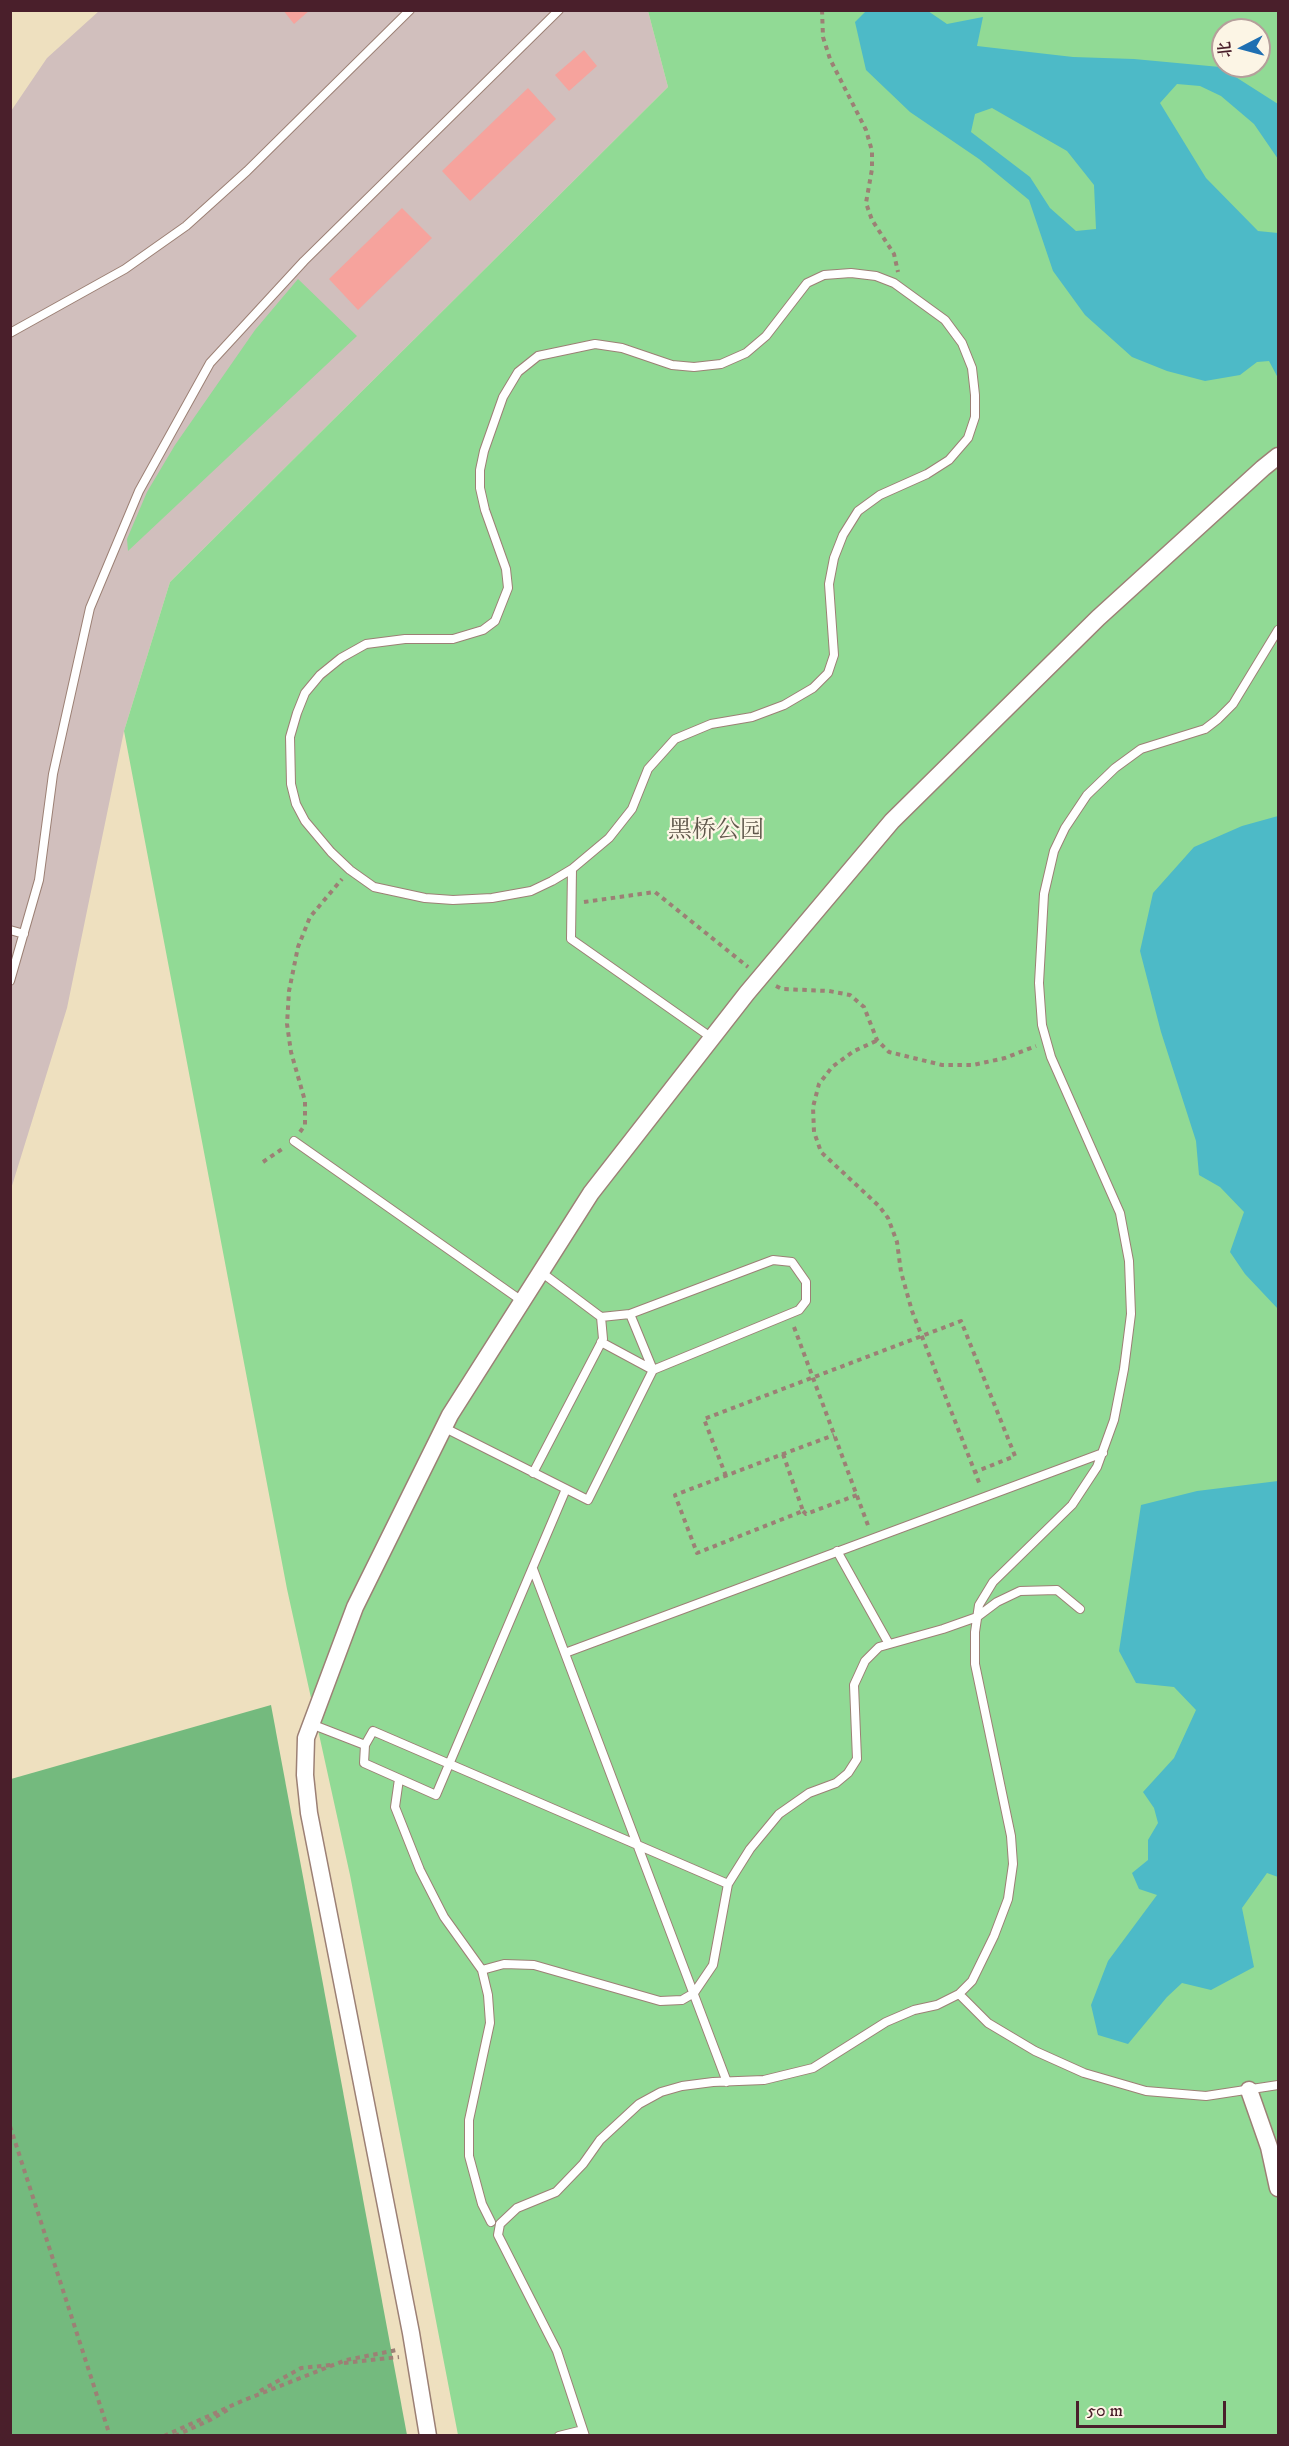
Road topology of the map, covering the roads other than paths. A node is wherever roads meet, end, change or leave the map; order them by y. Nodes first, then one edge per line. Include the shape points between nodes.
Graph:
1 (410, 10) edge
2 (559, 10) edge
3 (10, 333) edge
4 (1278, 456) edge
5 (1278, 630) edge
6 (572, 869) junction
7 (10, 930) edge
8 (24, 934) junction
9 (10, 981) edge
10 (712, 1038) junction
11 (294, 1141) road end
12 (541, 1272) junction
13 (522, 1301) junction
14 (630, 1314) junction
15 (601, 1317) junction
16 (601, 1342) junction
17 (653, 1370) junction
18 (443, 1427) junction
19 (1103, 1453) junction
20 (533, 1473) junction
21 (566, 1489) junction
22 (837, 1551) junction
23 (533, 1569) junction
24 (1080, 1609) dead end
25 (977, 1617) junction
26 (889, 1644) junction
27 (565, 1653) junction
28 (311, 1724) junction
29 (365, 1744) junction
30 (449, 1764) junction
31 (399, 1779) junction
32 (638, 1845) junction
33 (728, 1884) junction
34 (482, 1970) junction
35 (694, 1993) junction
36 (959, 1994) junction
37 (727, 2082) junction
38 (1278, 2085) edge
39 (1249, 2090) junction
40 (1278, 2188) edge
41 (491, 2222) dead end
42 (584, 2433) edge
43 (428, 2436) edge
44 (559, 2436) edge

1 - 3 lane via 186,226 124,269
2 - 8 lane via 304,261 210,363 139,491 90,608 53,774 39,880
4 - 10 street via 1098,618 892,821
5 - 19 lane via 1233,704 1218,719 1205,729 1141,749 1087,795 1054,850 1044,894 1039,983 1042,1025 1055,1067 1120,1213 1129,1261 1131,1314 1124,1369
6 - 6 lane via 609,838 632,809 648,769 675,739 711,724 752,717 784,705 813,688 828,673 834,655 829,584 843,535 858,511 880,495 949,460 968,438 975,417 975,395 972,368 962,343 945,320 894,283 851,273 824,275 807,282 766,336 746,353 721,364 672,365 622,348 595,344 538,356 518,372 499,406 480,470 485,510 506,569 508,588 495,621 483,630 453,639 366,644 341,658 305,693 290,737 291,784 296,804 315,835 350,870 374,887 453,900 515,895
6 - 10 lane via 571,939
7 - 8 lane
8 - 9 lane
10 - 12 street via 591,1193
11 - 13 lane
12 - 13 street
12 - 15 lane
13 - 18 street
14 - 15 lane
14 - 17 lane
14 - 17 lane via 773,1260 792,1262 806,1282 806,1301 799,1310
15 - 16 lane
16 - 17 lane
16 - 20 lane
17 - 21 lane via 588,1500
18 - 20 lane
18 - 28 street via 355,1607
19 - 22 lane
19 - 25 lane via 1072,1505 993,1582 979,1605
20 - 21 lane
21 - 23 lane
22 - 26 lane
22 - 27 lane
23 - 27 lane
23 - 30 lane
24 - 25 lane via 1057,1590 1040,1588 1020,1591
25 - 26 lane
25 - 36 lane via 975,1664 1011,1836 1013,1863 1008,1899 994,1936 972,1981
26 - 33 lane via 879,1647 866,1661 854,1685 857,1759 848,1773 836,1784 809,1793 779,1814
27 - 32 lane
28 - 29 lane
28 - 43 street via 306,1738 305,1775 309,1813
29 - 30 lane via 373,1731
29 - 31 lane via 364,1763
30 - 31 lane via 436,1795
30 - 32 lane
31 - 34 lane via 394,1807 420,1869 444,1917
32 - 33 lane
32 - 35 lane
33 - 35 lane via 713,1965
34 - 35 lane via 504,1964 534,1965 660,2001 681,2000
34 - 41 lane via 490,2023 469,2120 469,2156
35 - 37 lane
36 - 37 lane via 886,2022 813,2068 764,2080
36 - 39 lane via 988,2023 1035,2051 1084,2073 1146,2091 1206,2096
37 - 42 lane via 682,2086 639,2104 600,2140 556,2192 517,2208 500,2224 498,2235 557,2351
38 - 39 lane
39 - 40 street via 1269,2147
42 - 44 lane

